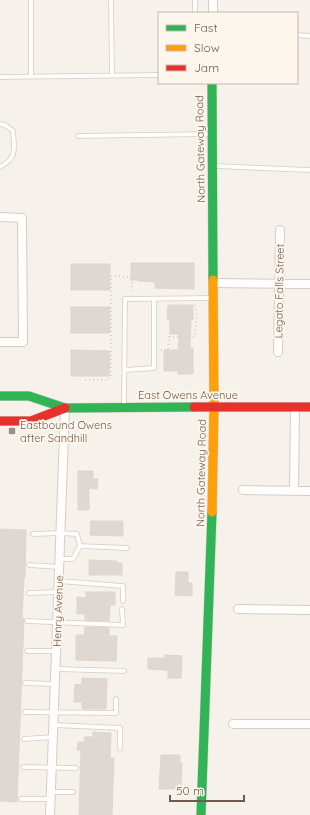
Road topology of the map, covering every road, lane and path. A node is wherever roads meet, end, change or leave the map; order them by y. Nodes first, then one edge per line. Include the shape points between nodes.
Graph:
1 (31, 0) edge
2 (112, 0) edge
3 (194, 0) edge
4 (213, 0) edge
5 (195, 12) edge
6 (212, 12) edge
7 (298, 34) edge
8 (310, 36) edge
9 (158, 75) edge
10 (30, 76) junction
11 (112, 76) junction
12 (0, 77) edge
13 (212, 84) edge
14 (0, 124) edge
15 (212, 134) junction
16 (78, 136) dead end
17 (212, 166) junction
18 (0, 167) edge
19 (310, 170) edge
20 (0, 217) edge
21 (280, 230) dead end
22 (214, 283) junction
23 (279, 284) junction
24 (310, 284) edge
25 (214, 298) junction
26 (131, 299) junction
27 (154, 299) junction
28 (194, 299) junction
29 (0, 342) edge
30 (154, 350) junction
31 (278, 352) dead end
32 (125, 370) junction
33 (85, 380) dead end
34 (0, 396) edge
35 (214, 407) junction
36 (294, 407) junction
37 (310, 407) edge
38 (66, 408) junction
39 (124, 408) junction
40 (0, 422) edge
41 (242, 490) dead end
42 (310, 491) edge
43 (294, 492) junction
44 (61, 532) junction
45 (33, 534) dead end
46 (80, 546) junction
47 (128, 548) dead end
48 (60, 563) junction
49 (29, 565) dead end
50 (59, 581) junction
51 (29, 592) dead end
52 (59, 592) junction
53 (123, 601) dead end
54 (122, 609) dead end
55 (238, 609) dead end
56 (310, 610) edge
57 (27, 621) dead end
58 (57, 621) junction
59 (27, 651) dead end
60 (56, 651) junction
61 (56, 669) junction
62 (124, 671) dead end
63 (25, 683) dead end
64 (55, 684) junction
65 (116, 699) dead end
66 (25, 712) dead end
67 (54, 712) junction
68 (233, 724) dead end
69 (310, 724) edge
70 (54, 725) junction
71 (53, 737) junction
72 (24, 739) dead end
73 (120, 748) dead end
74 (23, 768) dead end
75 (52, 768) junction
76 (76, 768) dead end
77 (73, 792) dead end
78 (51, 796) junction
79 (21, 798) dead end
80 (50, 815) edge
81 (201, 815) edge

1 - 10 lane
2 - 11 lane
3 - 5 lane
4 - 6 street
7 - 8 lane
9 - 11 lane
10 - 11 lane
10 - 12 lane
13 - 15 street, North Gateway Road
14 - 18 lane via 13,130 14,151 10,162
15 - 16 lane
15 - 17 street, North Gateway Road
17 - 19 lane
17 - 22 street, North Gateway Road
20 - 29 street via 22,218 23,334 23,342
21 - 23 street, Legato Falls Street
22 - 23 street
22 - 25 street, North Gateway Road
23 - 24 street
23 - 31 street, Legato Falls Street
25 - 28 lane
25 - 35 street, North Gateway Road
26 - 27 lane
26 - 32 lane via 125,299
26 - 33 path via 132,281 128,277 111,276 111,378
27 - 28 lane
27 - 30 lane
28 - 30 path via 194,337 169,337 168,350
30 - 32 lane via 154,368
32 - 39 lane
34 - 38 street, East Owens Avenue via 28,396
35 - 36 street, East Owens Avenue
35 - 39 street, East Owens Avenue
35 - 81 street, North Gateway Road
36 - 37 street, East Owens Avenue
36 - 43 street
38 - 39 street, East Owens Avenue
38 - 40 street, East Owens Avenue via 31,421
38 - 44 street, Henry Avenue
41 - 43 street
42 - 43 street
44 - 45 lane
44 - 46 lane via 77,534
44 - 48 street, Henry Avenue
46 - 47 lane
46 - 48 lane via 73,559
48 - 49 lane
48 - 50 street, Henry Avenue
50 - 52 street, Henry Avenue
50 - 53 lane via 123,586
51 - 52 lane
52 - 58 street, Henry Avenue
54 - 58 lane via 122,625
55 - 56 street
57 - 58 lane
58 - 60 street, Henry Avenue
59 - 60 lane
60 - 61 street, Henry Avenue
61 - 62 lane
61 - 64 street, Henry Avenue
63 - 64 lane
64 - 67 street, Henry Avenue
65 - 67 lane via 116,714
66 - 67 lane
67 - 70 street, Henry Avenue
68 - 69 street
70 - 71 street, Henry Avenue
70 - 73 lane via 120,728
71 - 72 lane
71 - 75 street, Henry Avenue
74 - 75 lane
75 - 76 lane
75 - 78 street, Henry Avenue
77 - 78 lane
78 - 79 lane
78 - 80 street, Henry Avenue

